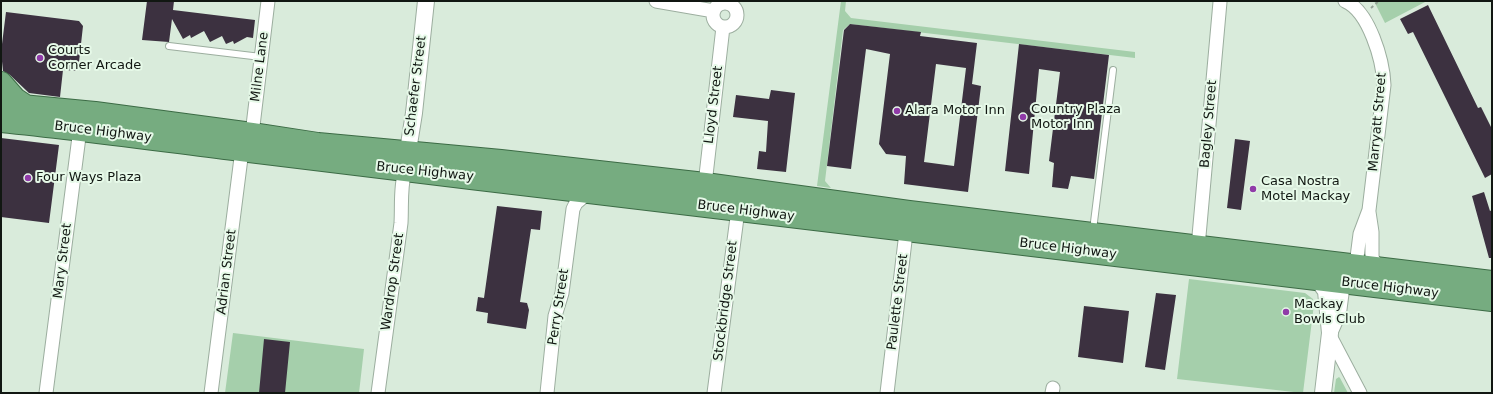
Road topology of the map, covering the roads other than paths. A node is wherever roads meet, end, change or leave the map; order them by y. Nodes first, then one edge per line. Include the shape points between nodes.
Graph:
1 (268, 1) edge
2 (426, 1) edge
3 (656, 1) edge
4 (1222, 1) edge
5 (1344, 1) edge
6 (738, 4) edge
7 (714, 11) junction
8 (723, 26) junction
9 (169, 46) dead end
10 (261, 57) junction
11 (1113, 70) dead end
12 (1, 83) edge
13 (1, 104) edge
14 (27, 107) junction
15 (1, 121) edge
16 (80, 129) junction
17 (247, 142) junction
18 (406, 162) junction
19 (705, 184) junction
20 (555, 188) junction
21 (589, 192) junction
22 (738, 210) junction
23 (1369, 210) junction
24 (908, 221) junction
25 (572, 222) junction
26 (1093, 234) junction
27 (1203, 247) junction
28 (1356, 265) junction
29 (1379, 268) junction
30 (1317, 279) junction
31 (1342, 282) junction
32 (1490, 297) edge
33 (1330, 333) junction
34 (46, 393) edge
35 (211, 393) edge
36 (378, 393) edge
37 (547, 393) edge
38 (714, 393) edge
39 (887, 393) edge
40 (1323, 393) edge
41 (1360, 393) edge

1 - 10 street, Milne Lane
2 - 18 street, Schaefer Street
3 - 7 street
4 - 27 street, Bagley Street
5 - 23 street, Marryatt Street via 1352,4 1361,15 1379,52 1383,67 1384,85
6 - 7 street via 723,3
6 - 8 street via 735,22
7 - 8 street via 714,19
8 - 19 street, Lloyd Street
9 - 10 lane
10 - 17 street, Milne Lane
11 - 26 lane
12 - 14 highway via 15,99
13 - 14 highway, Bruce Highway
14 - 17 highway, Bruce Highway via 95,113
15 - 16 highway, Bruce Highway
16 - 17 highway, Bruce Highway
16 - 34 street, Mary Street
17 - 18 highway, Bruce Highway via 318,144
17 - 35 street, Adrian Street
18 - 19 highway, Bruce Highway
18 - 20 highway, Bruce Highway via 471,177
18 - 36 street, Wardrop Street via 402,180 401,223
19 - 24 highway, Bruce Highway
20 - 21 highway, Bruce Highway
20 - 25 street
21 - 22 highway, Bruce Highway
21 - 25 street, Perry Street via 576,203
22 - 24 highway, Bruce Highway
22 - 38 street, Stockbridge Street
23 - 28 street, Marryatt Street via 1360,234
23 - 29 street, Marryatt Street via 1372,256
24 - 26 highway, Bruce Highway
24 - 30 highway, Bruce Highway
24 - 39 street, Paulette Street
25 - 37 street, Perry Street via 562,293 555,316
26 - 27 highway, Bruce Highway
27 - 28 highway, Bruce Highway
27 - 31 highway via 1242,260 1328,270 1337,275
28 - 29 highway, Bruce Highway
28 - 32 highway via 1370,277
29 - 32 highway, Bruce Highway
30 - 31 highway, Bruce Highway
30 - 33 street via 1326,291
31 - 32 highway, Bruce Highway
31 - 33 street via 1338,313
33 - 40 street
33 - 41 street

